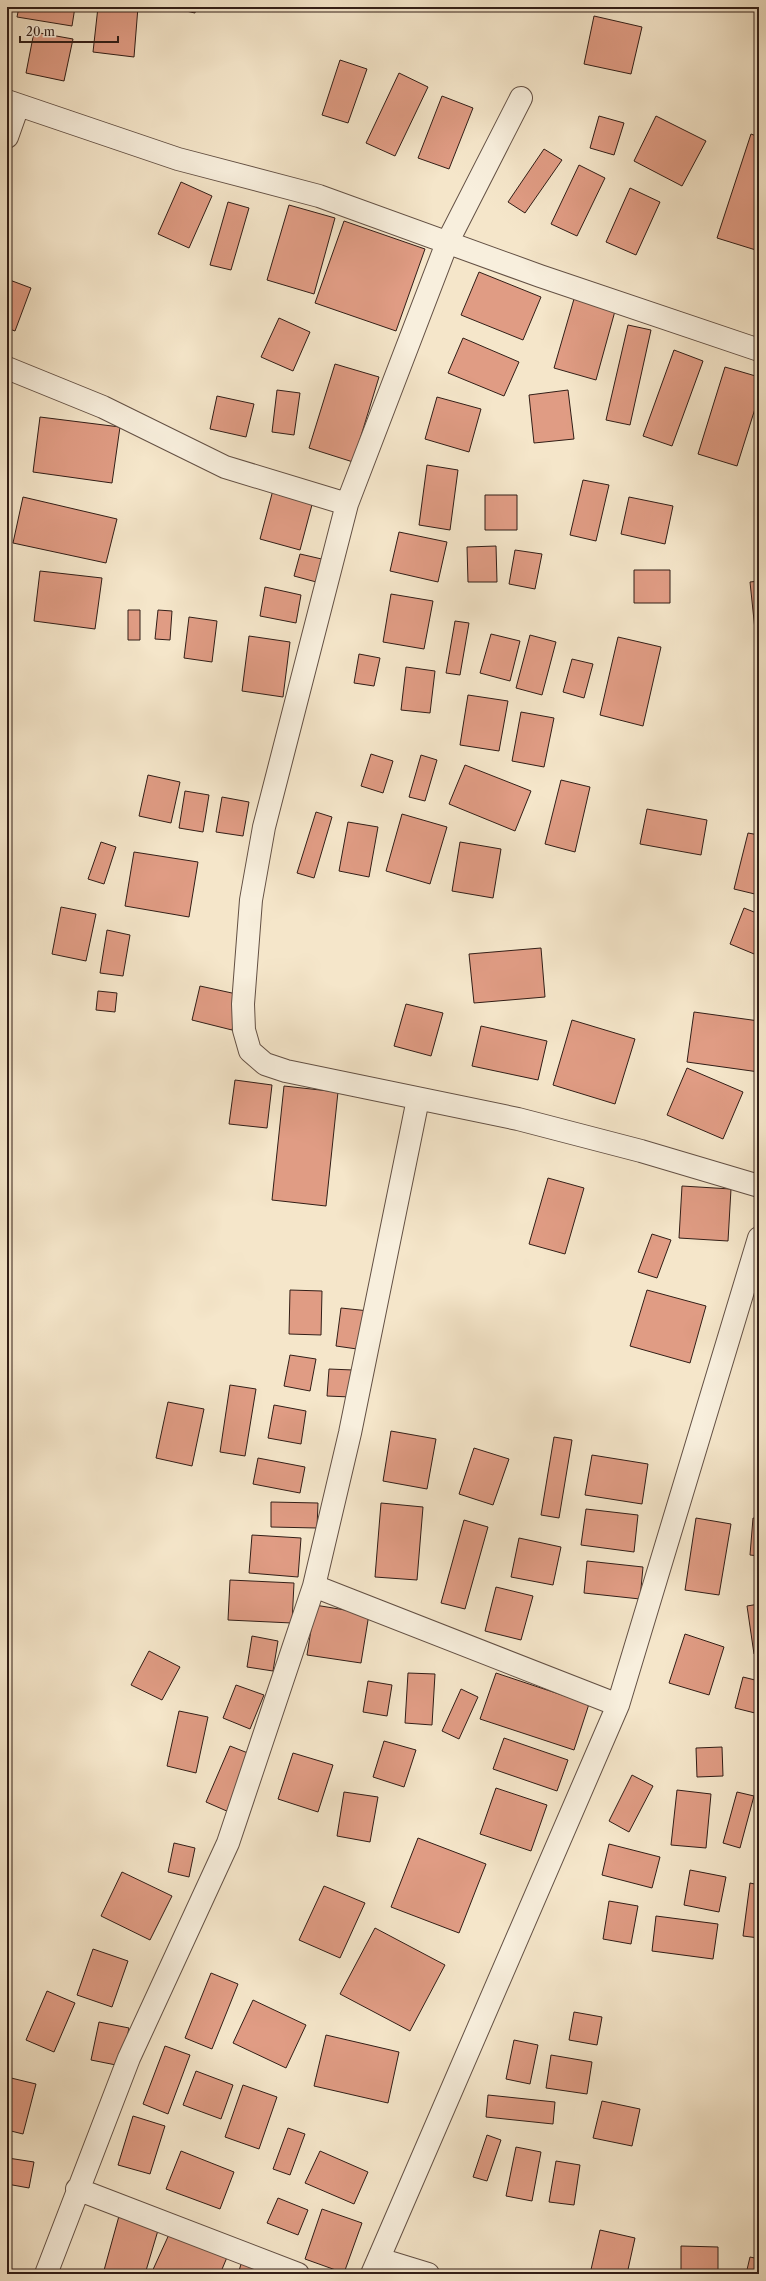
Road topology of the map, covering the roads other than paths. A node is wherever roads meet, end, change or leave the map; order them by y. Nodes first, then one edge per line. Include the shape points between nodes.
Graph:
1 (521, 98) dead end
2 (13, 103) edge
3 (7, 137) edge
4 (447, 243) junction
5 (759, 350) edge
6 (7, 368) edge
7 (347, 504) junction
8 (418, 1099) junction
9 (759, 1186) edge
10 (759, 1238) edge
11 (314, 1586) junction
12 (618, 1705) junction
13 (77, 2189) junction
14 (376, 2266) edge
15 (46, 2274) edge
16 (298, 2274) edge
17 (428, 2274) edge

1 - 4 street
2 - 3 street
2 - 4 street via 178,159 319,196
4 - 5 street
4 - 7 street
6 - 7 street via 103,407 226,466
7 - 8 street via 264,827 251,900 243,1004 244,1030 250,1051 265,1064 286,1072
8 - 9 street via 518,1119 641,1151
8 - 11 street via 350,1433
10 - 12 street
11 - 12 street
11 - 13 street via 228,1843 129,2058
12 - 14 street
13 - 15 street
13 - 16 street
14 - 17 street

